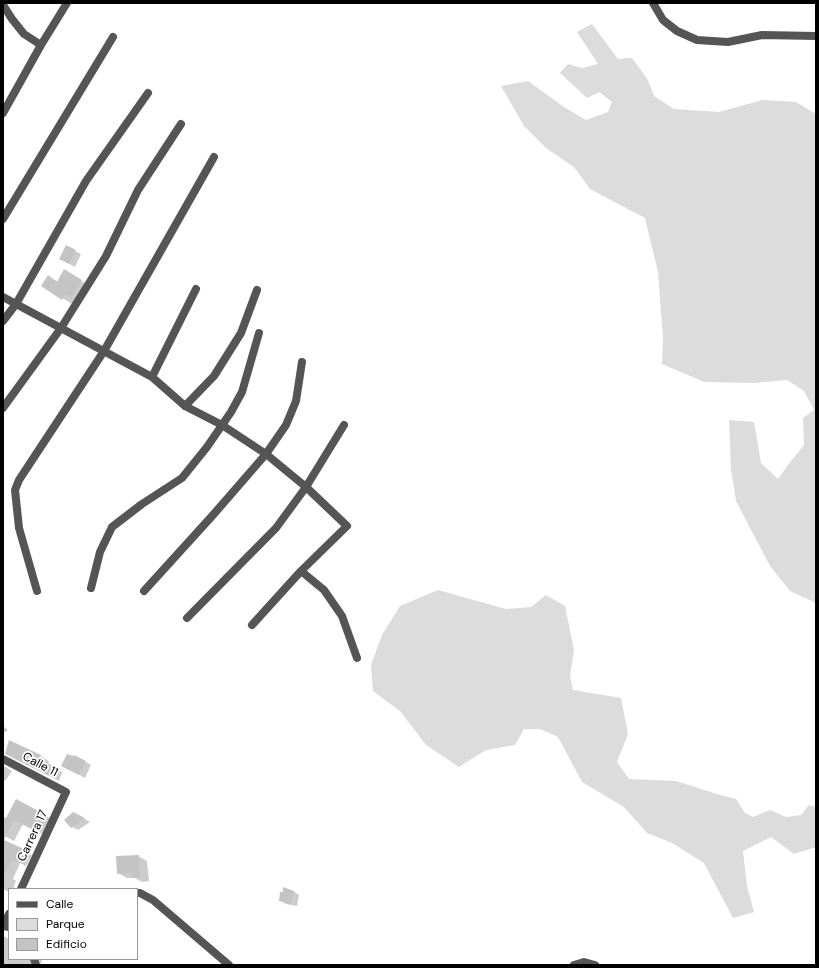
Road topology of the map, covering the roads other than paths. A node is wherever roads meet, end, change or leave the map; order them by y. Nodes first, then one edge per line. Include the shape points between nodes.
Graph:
1 (67, 3) edge
2 (653, 3) edge
3 (4, 5) edge
4 (816, 36) edge
5 (113, 37) dead end
6 (41, 45) junction
7 (148, 93) dead end
8 (3, 113) edge
9 (180, 124) dead end
10 (214, 157) dead end
11 (3, 219) edge
12 (196, 289) dead end
13 (258, 290) dead end
14 (3, 297) edge
15 (16, 304) junction
16 (3, 321) edge
17 (61, 328) junction
18 (259, 333) dead end
19 (104, 351) junction
20 (302, 362) dead end
21 (152, 377) junction
22 (185, 406) junction
23 (3, 408) edge
24 (222, 425) junction
25 (344, 425) dead end
26 (266, 454) junction
27 (306, 487) junction
28 (301, 571) junction
29 (91, 588) dead end
30 (37, 591) dead end
31 (144, 591) dead end
32 (187, 618) dead end
33 (252, 625) dead end
34 (357, 658) dead end
35 (3, 759) edge
36 (66, 792) joint
37 (21, 888) edge
38 (138, 893) edge
39 (8, 916) edge
40 (3, 926) edge
41 (229, 965) edge
42 (574, 965) edge
43 (595, 965) edge

1 - 6 street
2 - 4 street via 663,20 677,31 696,40 728,42 762,35
3 - 6 street via 24,34
5 - 11 street
6 - 8 street
7 - 15 street via 86,181
9 - 17 street via 138,190 106,256
10 - 19 street
12 - 21 street
13 - 22 street via 241,333 214,376
14 - 15 street
15 - 16 street
15 - 17 street
17 - 19 street
17 - 23 street
18 - 24 street via 242,392
19 - 21 street
19 - 30 street via 19,480 15,490 19,528
20 - 26 street via 296,401 286,425
21 - 22 street
22 - 24 street
24 - 26 street
24 - 29 street via 182,478 112,527 100,552
25 - 27 street
26 - 27 street
26 - 31 street
27 - 28 street via 346,526
27 - 32 street via 276,528
28 - 33 street
28 - 34 street via 324,590 342,616
35 - 36 street, Calle 11
36 - 37 street, Carrera 17
38 - 41 street via 152,900
39 - 40 street
42 - 43 street via 584,962

